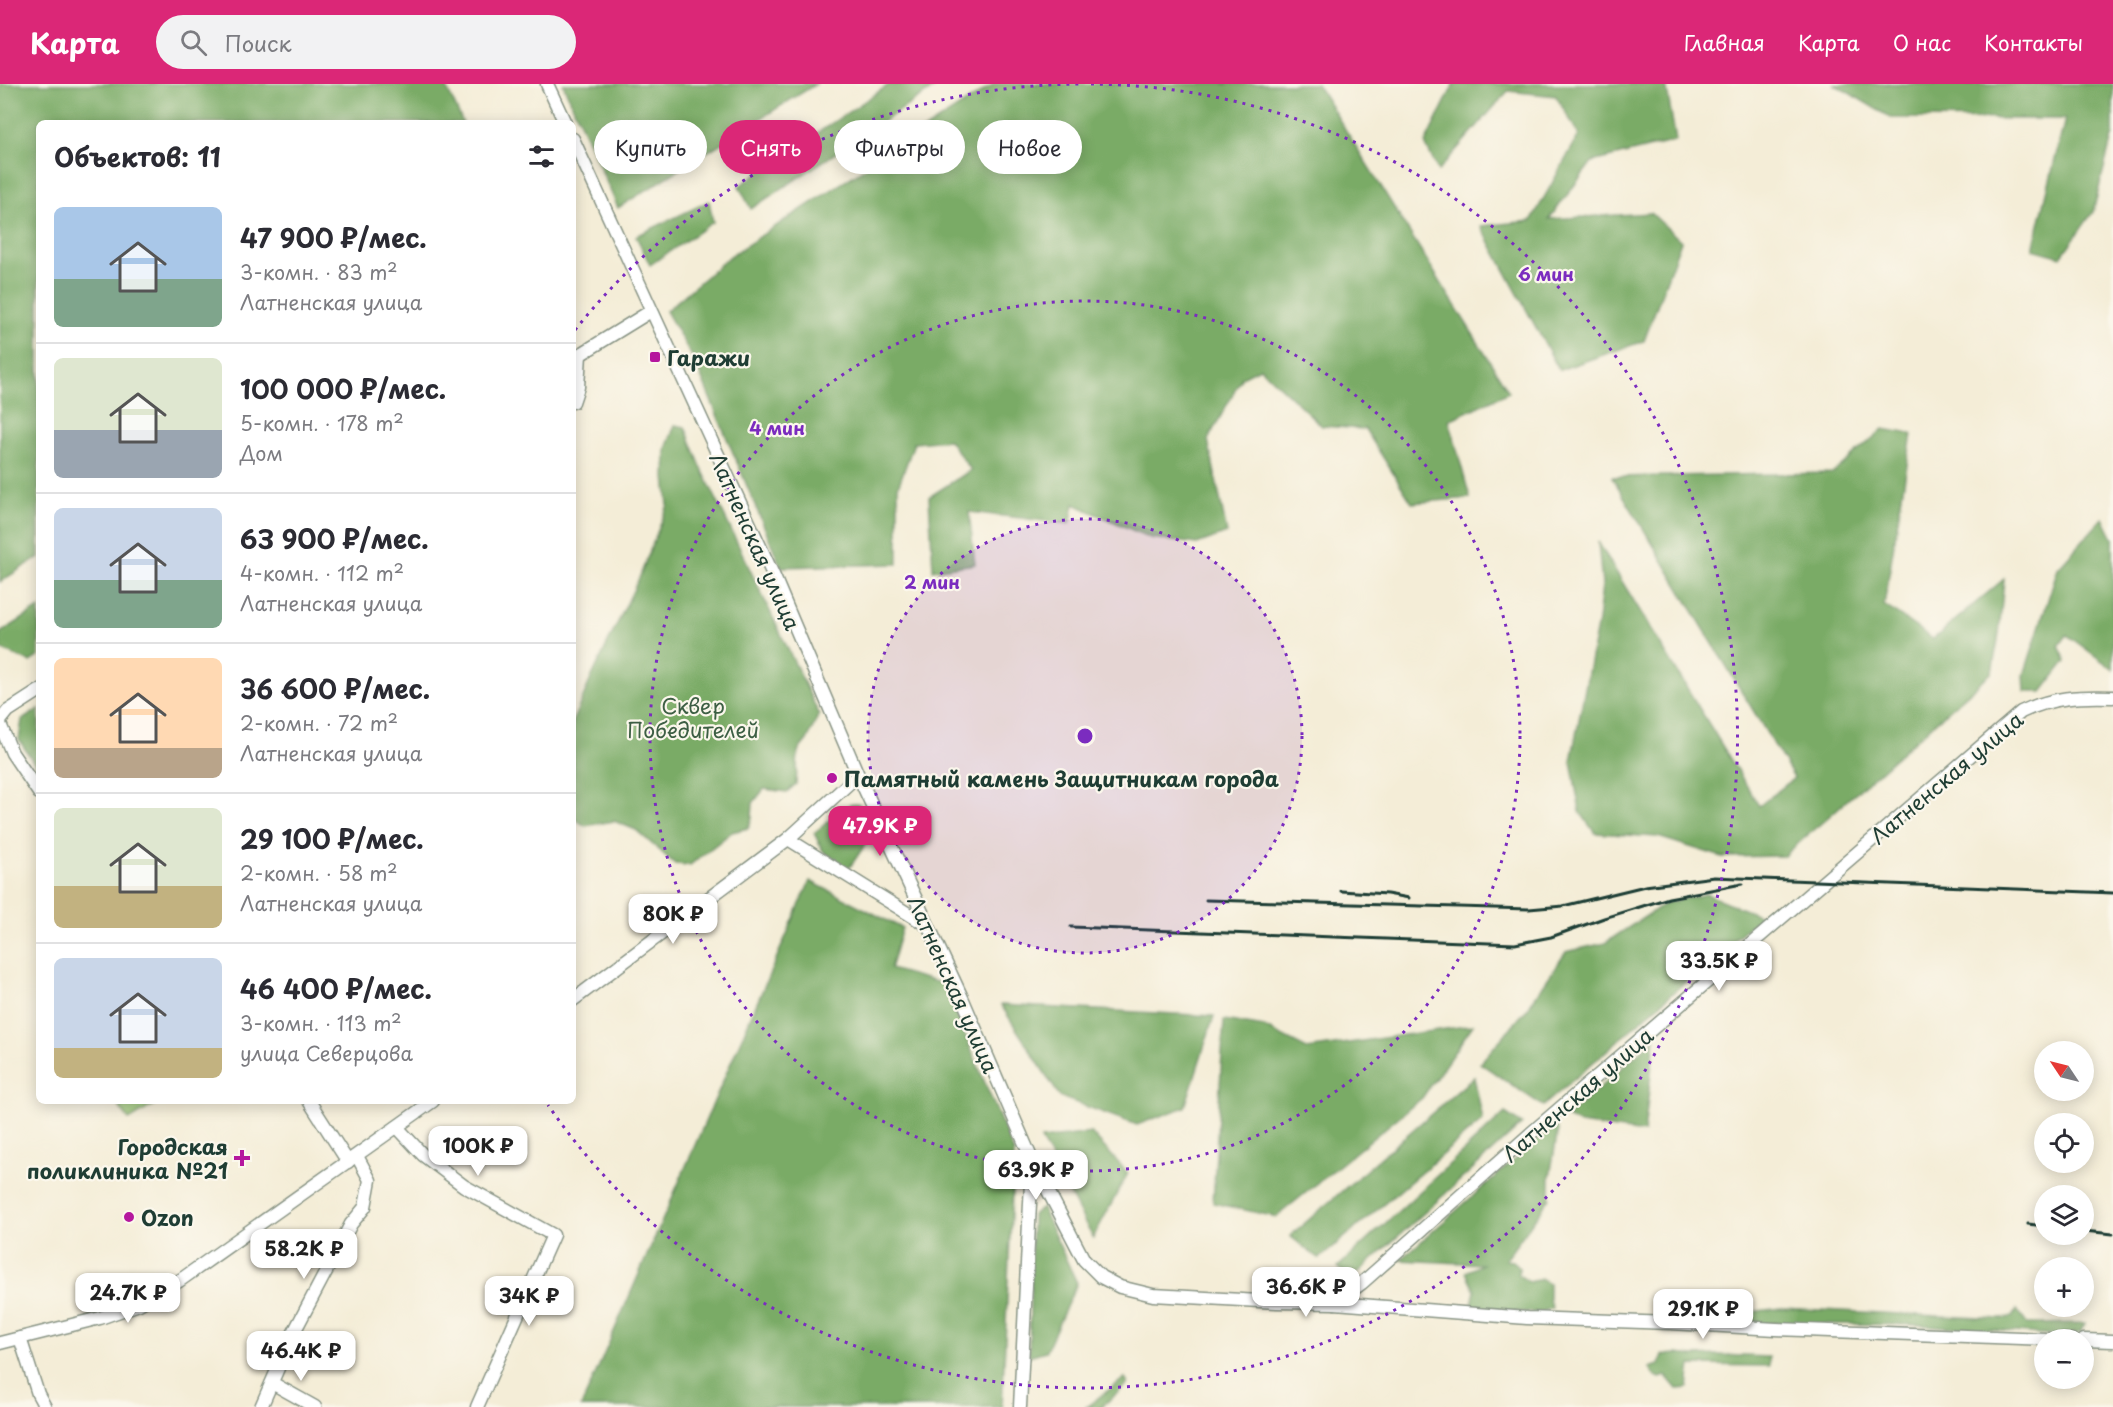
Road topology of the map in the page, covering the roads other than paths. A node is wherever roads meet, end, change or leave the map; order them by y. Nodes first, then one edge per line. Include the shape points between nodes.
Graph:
1 (546, 84) edge
2 (564, 120) edge
3 (576, 146) edge
4 (651, 311) junction
5 (576, 357) edge
6 (576, 393) edge
7 (36, 693) edge
8 (2113, 697) edge
9 (0, 722) edge
10 (858, 775) junction
11 (36, 789) edge
12 (789, 840) junction
13 (929, 927) junction
14 (576, 998) edge
15 (311, 1104) edge
16 (429, 1104) edge
17 (397, 1127) junction
18 (352, 1159) junction
19 (1032, 1160) junction
20 (1335, 1303) junction
21 (20, 1338) junction
22 (2034, 1339) edge
23 (2094, 1340) edge
24 (2113, 1341) edge
25 (0, 1342) edge
26 (272, 1383) junction
27 (45, 1407) edge
28 (261, 1407) edge
29 (315, 1407) edge
30 (477, 1407) edge
31 (1020, 1407) edge

1 - 2 street
3 - 4 street, Латненская улица
4 - 5 street
4 - 10 street, Латненская улица via 775,579
5 - 6 street
7 - 9 street via 8,711
8 - 20 street, Латненская улица via 2059,698 2021,712
9 - 11 street via 12,753
10 - 12 street
10 - 13 street, Латненская улица
12 - 13 street
12 - 14 street
13 - 19 street, Латненская улица
15 - 18 street
16 - 17 street
17 - 18 street
17 - 30 street via 423,1155 464,1186 553,1234
18 - 21 street via 179,1281 139,1304
18 - 26 street via 369,1180 365,1207 351,1224 291,1336
19 - 20 street, Латненская улица via 1084,1260 1101,1277 1120,1287 1153,1295
19 - 31 street
20 - 22 street, Латненская улица via 1527,1318
21 - 25 street
21 - 27 street
23 - 24 street
26 - 28 street
26 - 29 street

